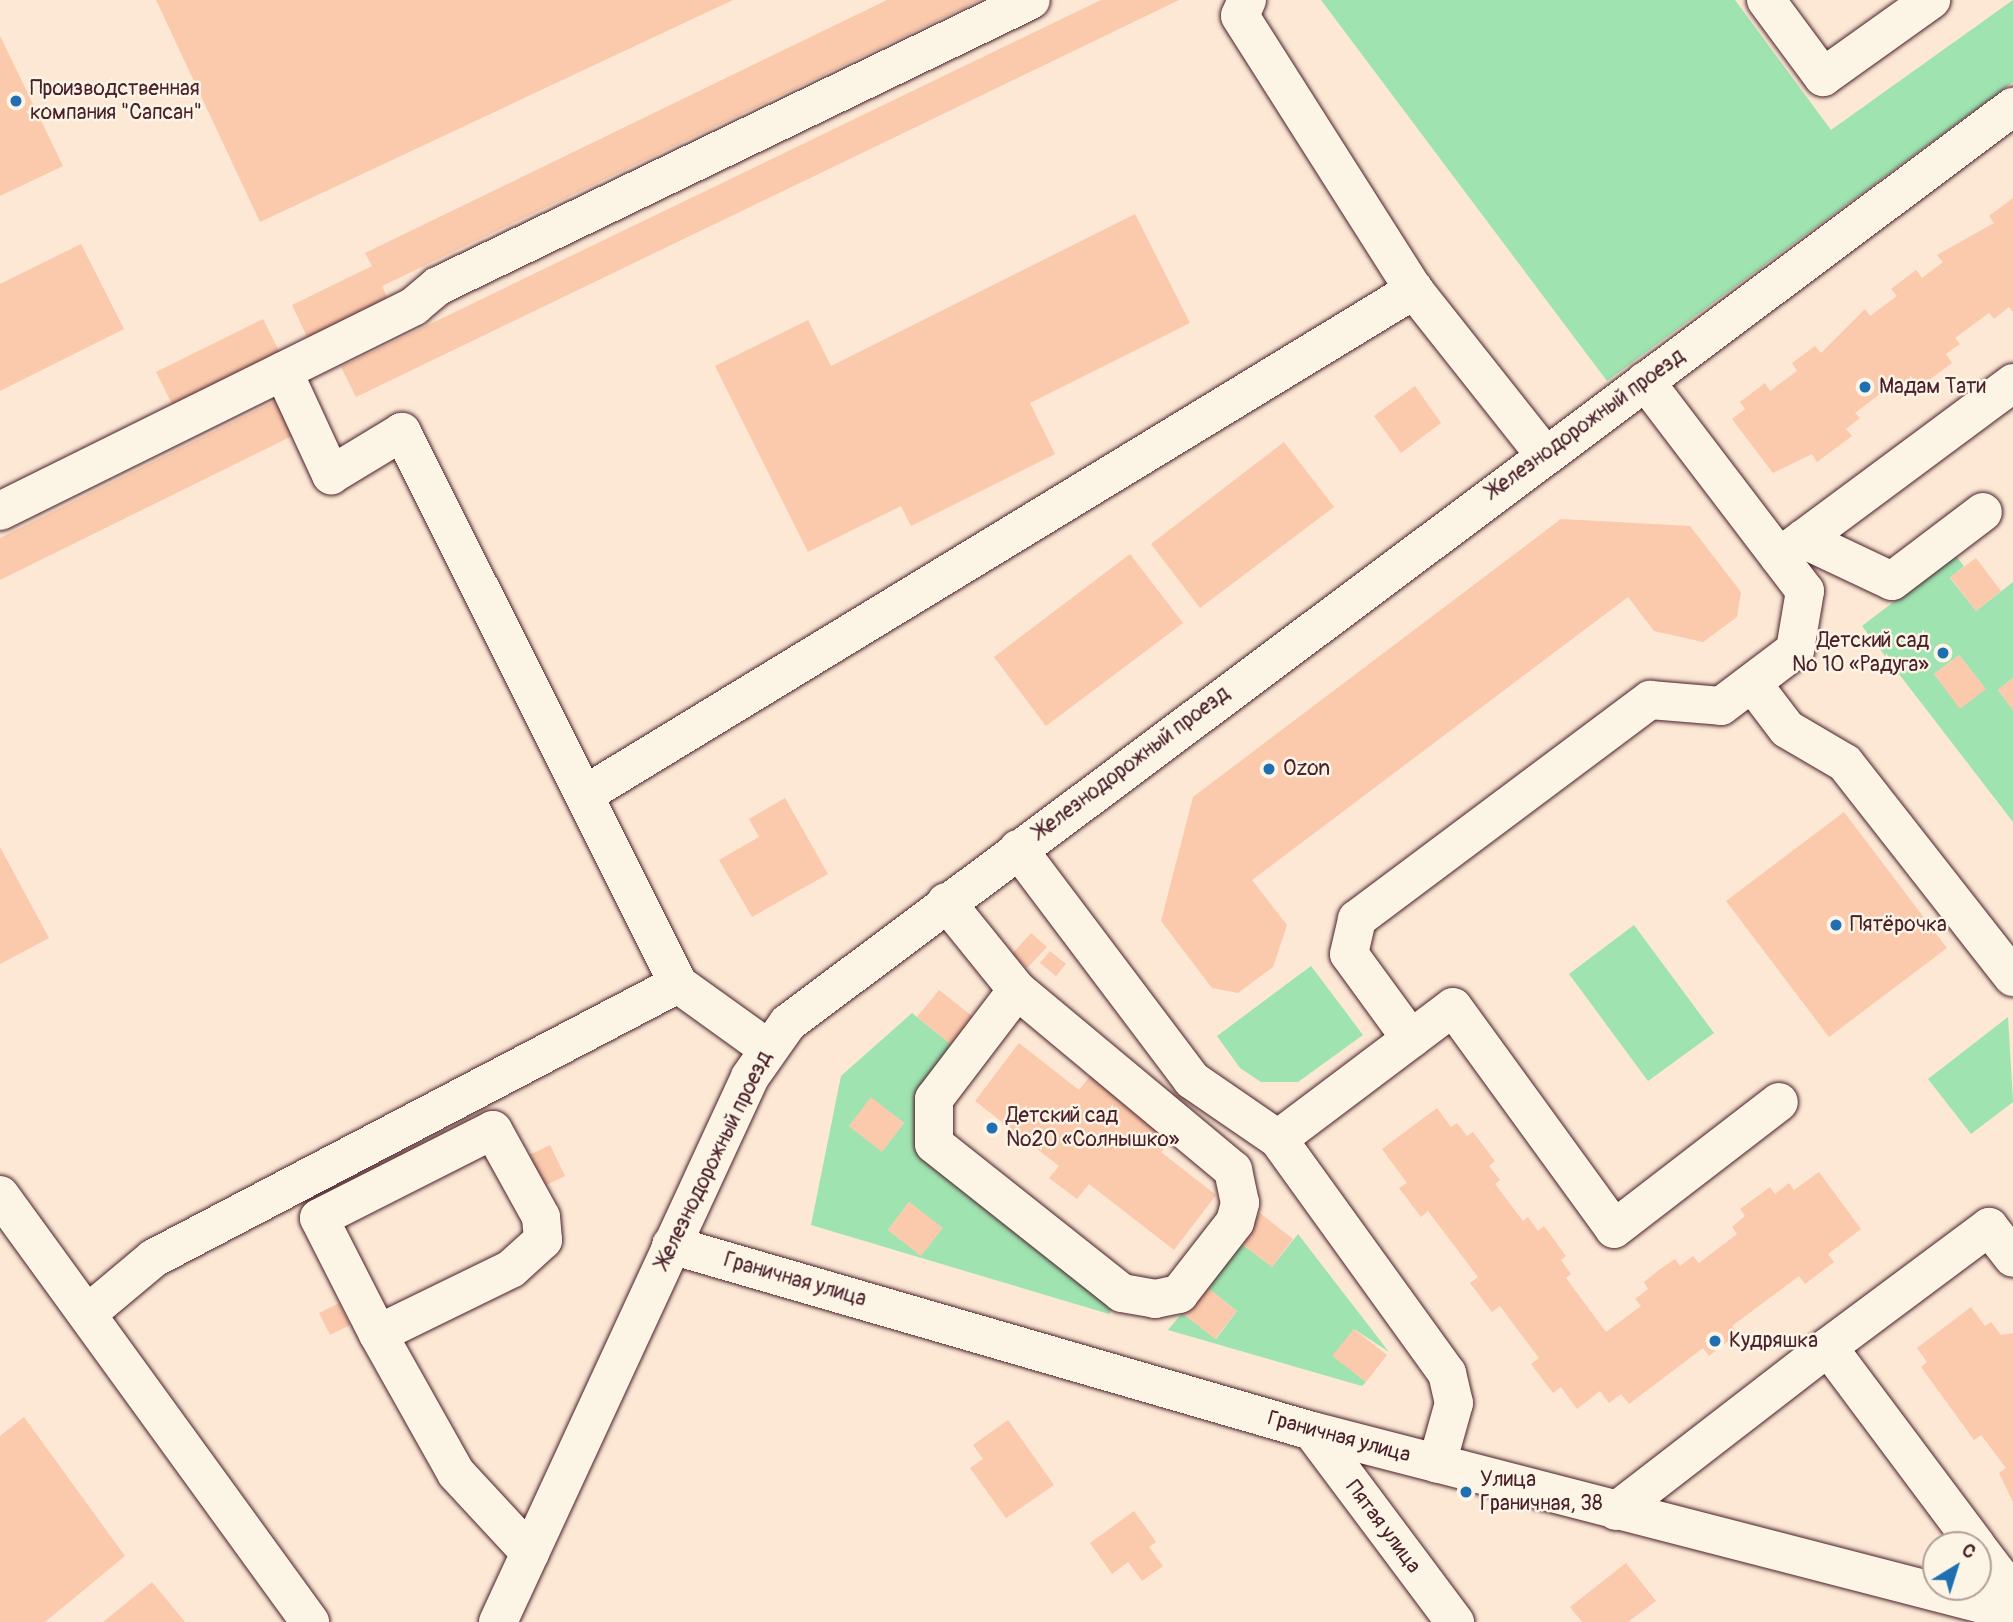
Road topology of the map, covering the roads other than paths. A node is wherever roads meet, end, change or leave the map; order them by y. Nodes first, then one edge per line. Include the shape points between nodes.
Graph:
1 (1031, 0) edge
2 (1247, 0) edge
3 (1766, 0) edge
4 (1931, 0) edge
5 (2013, 107) edge
6 (1414, 290) junction
7 (283, 371) junction
8 (1645, 381) junction
9 (2013, 383) edge
10 (1544, 454) junction
11 (0, 511) edge
12 (1983, 512) dead end
13 (1791, 548) junction
14 (1752, 683) junction
15 (584, 795) junction
16 (1018, 849) junction
17 (946, 902) junction
18 (2013, 977) edge
19 (678, 984) junction
20 (1017, 990) junction
21 (1411, 1039) junction
22 (766, 1048) junction
23 (1779, 1102) dead end
24 (1278, 1139) junction
25 (0, 1195) edge
26 (671, 1245) junction
27 (2013, 1258) edge
28 (87, 1314) junction
29 (378, 1334) junction
30 (1828, 1347) junction
31 (1312, 1431) junction
32 (1437, 1464) junction
33 (1616, 1511) junction
34 (1966, 1531) edge
35 (530, 1553) junction
36 (1992, 1566) edge
37 (2013, 1594) edge
38 (2013, 1612) edge
39 (310, 1622) edge
40 (498, 1622) edge
41 (1455, 1622) edge

1 - 7 street via 438,286 414,306
2 - 6 street via 1240,16
3 - 4 street via 1823,77
5 - 8 street, Железнодорожный проезд
6 - 10 street
6 - 15 street
7 - 11 street
7 - 15 street via 331,475 402,432
8 - 10 street, Железнодорожный проезд
8 - 13 street
9 - 13 street
10 - 16 street, Железнодорожный проезд
12 - 13 street via 1892,580
13 - 14 street via 1805,591 1795,650
14 - 18 street via 1787,729 1845,763
14 - 21 street via 1721,706 1650,700 1357,919 1349,954
15 - 19 street
16 - 17 street, Железнодорожный проезд
16 - 24 street via 1192,1080
17 - 20 street
17 - 22 street, Железнодорожный проезд via 811,1003
19 - 22 street
19 - 28 street via 154,1258
20 - 20 street via 934,1099 934,1144 1122,1293 1154,1300 1179,1294 1234,1222 1240,1203 1233,1170
21 - 23 street via 1453,1007 1614,1229
21 - 24 street
22 - 26 street, Железнодорожный проезд
24 - 32 street via 1447,1373 1454,1403
25 - 28 street
26 - 31 street, Граничная улица
26 - 35 street, Железнодорожный проезд
27 - 30 street via 1989,1227
28 - 39 street
29 - 29 street via 520,1264 543,1240 541,1217 492,1130 319,1219
29 - 35 street via 456,1473
30 - 33 street
30 - 34 street
31 - 32 street, Граничная улица
31 - 41 street, Пятая улица
32 - 33 street, Граничная улица
33 - 38 street, Граничная улица
35 - 40 street, Железнодорожный проезд
36 - 37 street

